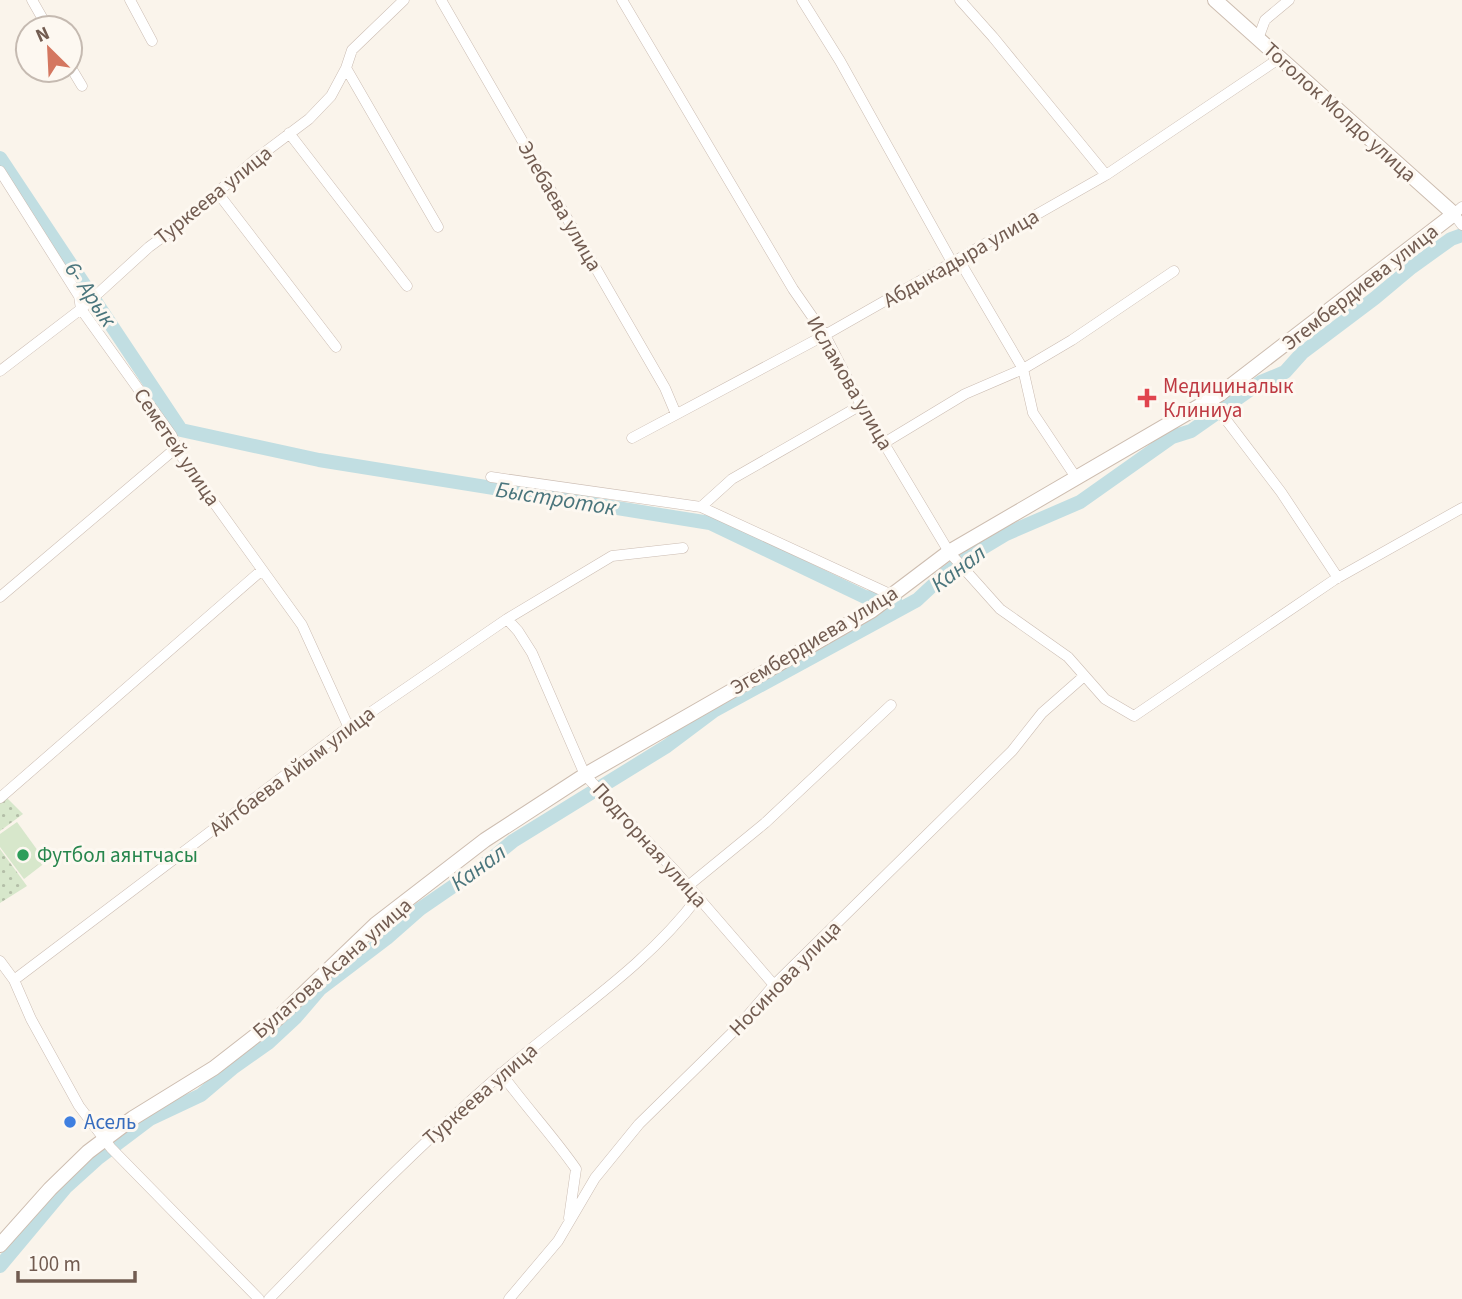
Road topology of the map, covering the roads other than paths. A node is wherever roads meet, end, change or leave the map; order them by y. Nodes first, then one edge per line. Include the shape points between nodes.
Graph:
1 (130, 0) edge
2 (404, 0) edge
3 (441, 0) edge
4 (622, 0) edge
5 (802, 0) edge
6 (960, 0) edge
7 (1215, 0) edge
8 (1289, 0) edge
9 (1258, 39) junction
10 (152, 41) dead end
11 (1280, 58) junction
12 (346, 68) junction
13 (289, 134) junction
14 (0, 171) edge
15 (1106, 175) junction
16 (217, 192) junction
17 (1459, 215) edge
18 (438, 227) dead end
19 (956, 262) junction
20 (1174, 271) dead end
21 (407, 286) dead end
22 (81, 309) junction
23 (825, 335) junction
24 (336, 347) dead end
25 (1023, 369) junction
26 (0, 371) edge
27 (1211, 400) junction
28 (861, 405) junction
29 (676, 414) junction
30 (632, 438) dead end
31 (884, 443) junction
32 (176, 448) junction
33 (491, 477) dead end
34 (1077, 479) junction
35 (701, 507) junction
36 (1462, 508) edge
37 (683, 548) dead end
38 (949, 552) junction
39 (262, 570) junction
40 (1338, 578) junction
41 (892, 595) junction
42 (0, 597) edge
43 (507, 619) junction
44 (1083, 677) junction
45 (721, 696) joint
46 (891, 705) dead end
47 (348, 727) junction
48 (585, 775) junction
49 (0, 798) edge
50 (688, 886) junction
51 (698, 897) junction
52 (1, 965) edge
53 (14, 980) junction
54 (774, 985) junction
55 (501, 1073) junction
56 (105, 1139) junction
57 (568, 1223) junction
58 (0, 1245) edge
59 (259, 1299) edge
60 (269, 1299) edge
61 (509, 1299) edge

1 - 10 street
2 - 12 street, Туркеева улица via 352,50
3 - 29 street, Элебаева улица
4 - 23 street, Исламова улица via 793,289
5 - 19 street
6 - 15 street
7 - 9 street, Тоголок Молдо улица
8 - 9 street via 1265,20
9 - 11 street, Тоголок Молдо улица
11 - 15 street, Абдыкадыра улица
11 - 17 street, Тоголок Молдо улица
12 - 13 street, Туркеева улица via 331,96
12 - 18 street
13 - 16 street, Туркеева улица
13 - 21 street
14 - 22 street, Семетей улица via 79,296
15 - 19 street, Абдыкадыра улица
16 - 22 street, Туркеева улица
16 - 24 street
17 - 27 street, Эгембердиева улица
19 - 23 street, Абдыкадыра улица
19 - 25 street
20 - 25 street
22 - 26 street, Туркеева улица
22 - 32 street, Семетей улица
23 - 28 street, Исламова улица
23 - 29 street, Абдыкадыра улица
25 - 31 street via 965,394
25 - 34 street via 1033,413
27 - 34 street, Эгембердиева улица
27 - 40 street via 1281,492
28 - 31 street, Исламова улица
28 - 35 street via 732,480
29 - 30 street, Абдыкадыра улица
31 - 38 street, Исламова улица
32 - 39 street, Семетей улица
32 - 42 street
33 - 35 street
34 - 38 street, Эгембердиева улица
35 - 41 street
36 - 40 street
37 - 43 street, Айтбаева Айым улица via 611,556
38 - 41 street, Эгембердиева улица
38 - 44 street, Исламова улица via 1000,609 1068,657
39 - 47 street, Семетей улица via 302,625
39 - 49 street
40 - 44 street, Исламова улица via 1134,716 1105,699
41 - 45 street, Эгембердиева улица
43 - 47 street, Айтбаева Айым улица
43 - 48 street, Подгорная улица via 532,653
44 - 54 street, Носинова улица
45 - 48 street, Булатова Асана улица
46 - 50 street via 765,823
47 - 53 street, Айтбаева Айым улица
48 - 50 street, Подгорная улица
48 - 56 street, Булатова Асана улица via 485,840 376,924 276,1019 214,1068
50 - 51 street, Подгорная улица
51 - 54 street, Подгорная улица
51 - 55 street, Туркеева улица via 661,940
52 - 53 street
53 - 56 street via 79,1106
54 - 57 street, Носинова улица via 639,1125 595,1178
55 - 57 street via 576,1169
55 - 60 street, Туркеева улица via 432,1135
56 - 58 street, Булатова Асана улица via 50,1189
56 - 59 street
57 - 61 street, Носинова улица

